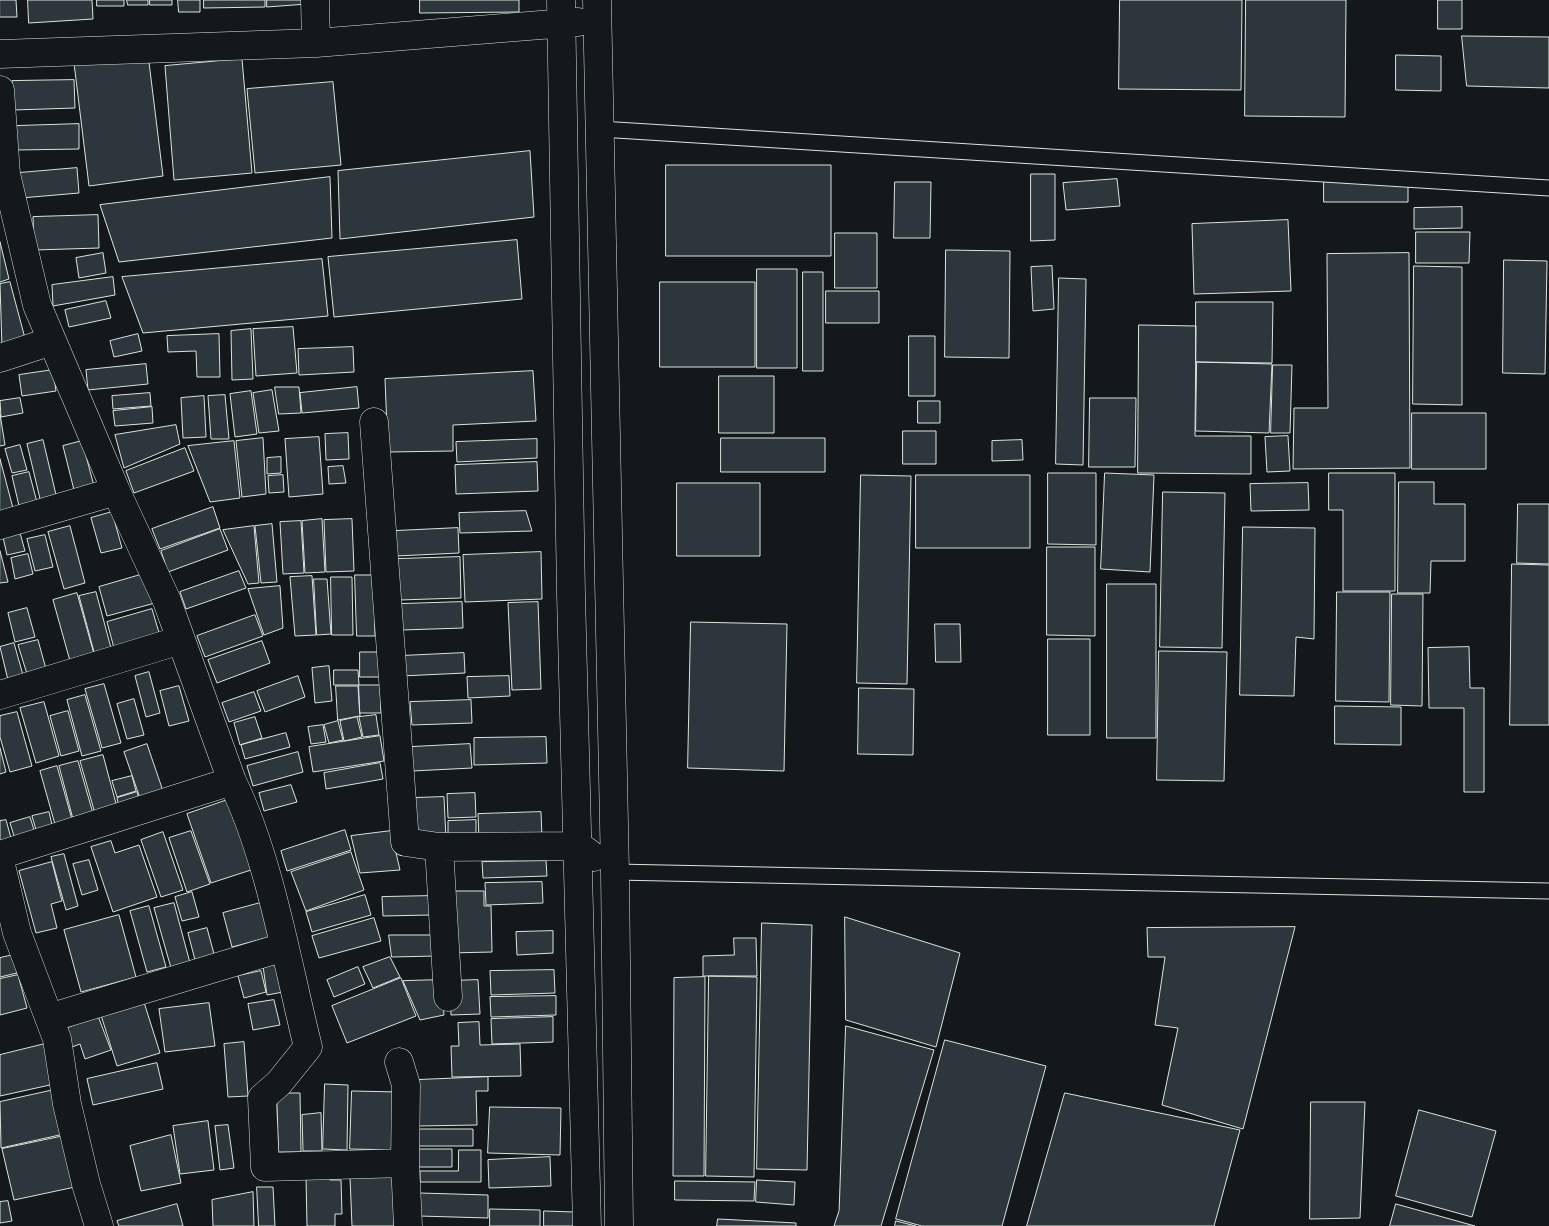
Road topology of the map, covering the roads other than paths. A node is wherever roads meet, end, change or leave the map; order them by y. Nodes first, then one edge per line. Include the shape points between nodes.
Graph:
1 (315, 0) edge
2 (561, 11) edge
3 (597, 11) edge
4 (316, 43) junction
5 (0, 54) edge
6 (0, 90) edge
7 (600, 129) junction
8 (1549, 188) edge
9 (7, 204) edge
10 (52, 340) junction
11 (0, 358) edge
12 (374, 422) dead end
13 (116, 491) junction
14 (0, 526) edge
15 (181, 640) junction
16 (0, 695) edge
17 (232, 781) junction
18 (579, 846) junction
19 (439, 847) junction
20 (0, 855) edge
21 (0, 861) edge
22 (615, 872) junction
23 (1549, 891) edge
24 (284, 947) junction
25 (448, 997) dead end
26 (49, 1018) junction
27 (399, 1062) dead end
28 (405, 1163) junction
29 (99, 1226) edge
30 (408, 1226) edge
31 (587, 1226) edge
32 (619, 1226) edge

1 - 4 street
2 - 3 street
2 - 4 street
2 - 18 street via 571,594
3 - 7 street
4 - 5 street
6 - 9 street
7 - 8 lane
7 - 22 street
9 - 10 street via 37,305
10 - 11 street
10 - 13 street
12 - 19 street via 405,842
13 - 14 street
13 - 15 street via 167,601
15 - 16 street
15 - 17 street
17 - 20 street
17 - 24 street via 246,813 268,883
18 - 19 street
18 - 22 street
18 - 31 street
19 - 25 street
21 - 26 street via 17,933
22 - 23 lane
22 - 32 street
24 - 26 street
24 - 28 street via 308,1047 279,1083 262,1098 265,1167
26 - 29 street via 57,1039 67,1104
27 - 28 street via 406,1085
28 - 30 street

